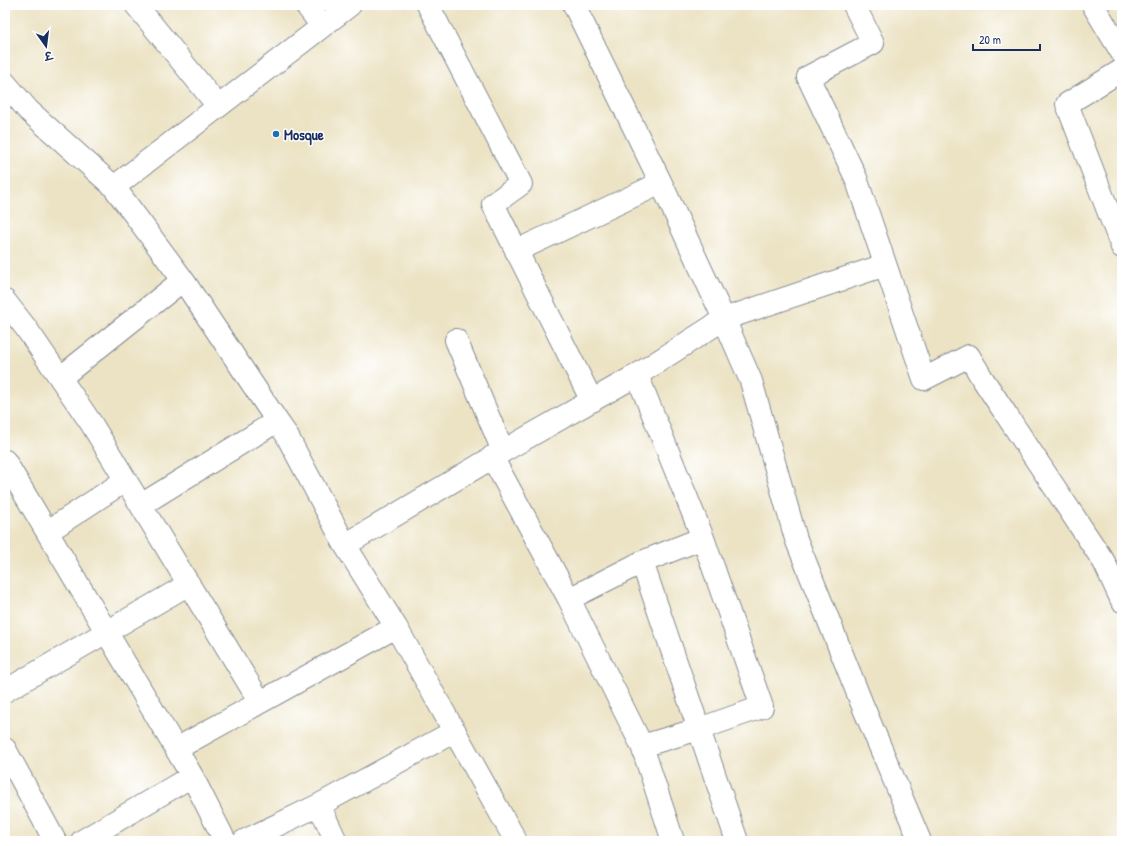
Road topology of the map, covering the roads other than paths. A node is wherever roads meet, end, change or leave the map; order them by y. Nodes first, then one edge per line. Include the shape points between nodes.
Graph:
1 (136, 5) edge
2 (306, 5) edge
3 (350, 5) edge
4 (428, 5) edge
5 (574, 5) edge
6 (854, 5) edge
7 (1093, 5) edge
8 (322, 26) junction
9 (1122, 53) edge
10 (1122, 70) edge
11 (5, 84) edge
12 (218, 106) junction
13 (661, 183) junction
14 (114, 187) junction
15 (1122, 247) edge
16 (516, 251) junction
17 (886, 265) junction
18 (183, 280) junction
19 (5, 301) edge
20 (724, 319) junction
21 (456, 340) dead end
22 (637, 375) junction
23 (60, 378) junction
24 (592, 401) junction
25 (277, 421) junction
26 (498, 454) junction
27 (5, 461) edge
28 (126, 480) junction
29 (141, 505) junction
30 (47, 532) junction
31 (703, 538) junction
32 (345, 545) junction
33 (642, 562) junction
34 (189, 584) junction
35 (569, 599) junction
36 (1122, 601) edge
37 (396, 627) junction
38 (106, 631) junction
39 (5, 691) edge
40 (260, 702) junction
41 (699, 729) junction
42 (455, 731) junction
43 (642, 746) junction
44 (5, 749) edge
45 (176, 749) junction
46 (192, 776) junction
47 (319, 805) junction
48 (55, 841) edge
49 (82, 841) edge
50 (226, 841) edge
51 (244, 841) edge
52 (336, 841) edge
53 (516, 841) edge
54 (672, 841) edge
55 (737, 841) edge
56 (920, 841) edge

1 - 12 street
2 - 8 street
3 - 8 street
4 - 16 street via 521,184 493,204
5 - 13 street
6 - 17 street via 873,43 808,77 856,178
7 - 9 street
8 - 12 street
10 - 15 street via 1067,104
11 - 14 street via 28,110
12 - 14 street
13 - 16 street
13 - 20 street
14 - 18 street
16 - 24 street
17 - 20 street
17 - 36 street via 924,379 969,356 1104,562
18 - 23 street
18 - 25 street
19 - 23 street
20 - 22 street
20 - 56 street via 751,381 796,539
21 - 26 street
22 - 24 street
22 - 31 street
23 - 28 street via 91,422
24 - 26 street
25 - 29 street
25 - 32 street
26 - 32 street
26 - 35 street
27 - 30 street
28 - 29 street
28 - 30 street
29 - 34 street
30 - 38 street
31 - 33 street
31 - 41 street via 762,707
32 - 37 street
33 - 35 street
33 - 41 street
34 - 38 street
34 - 40 street
35 - 43 street
37 - 40 street
37 - 42 street
38 - 39 street
38 - 45 street
40 - 45 street
41 - 43 street
41 - 55 street
42 - 47 street
42 - 53 street
43 - 54 street
44 - 48 street
45 - 46 street
46 - 49 street
46 - 50 street
47 - 51 street
47 - 52 street

